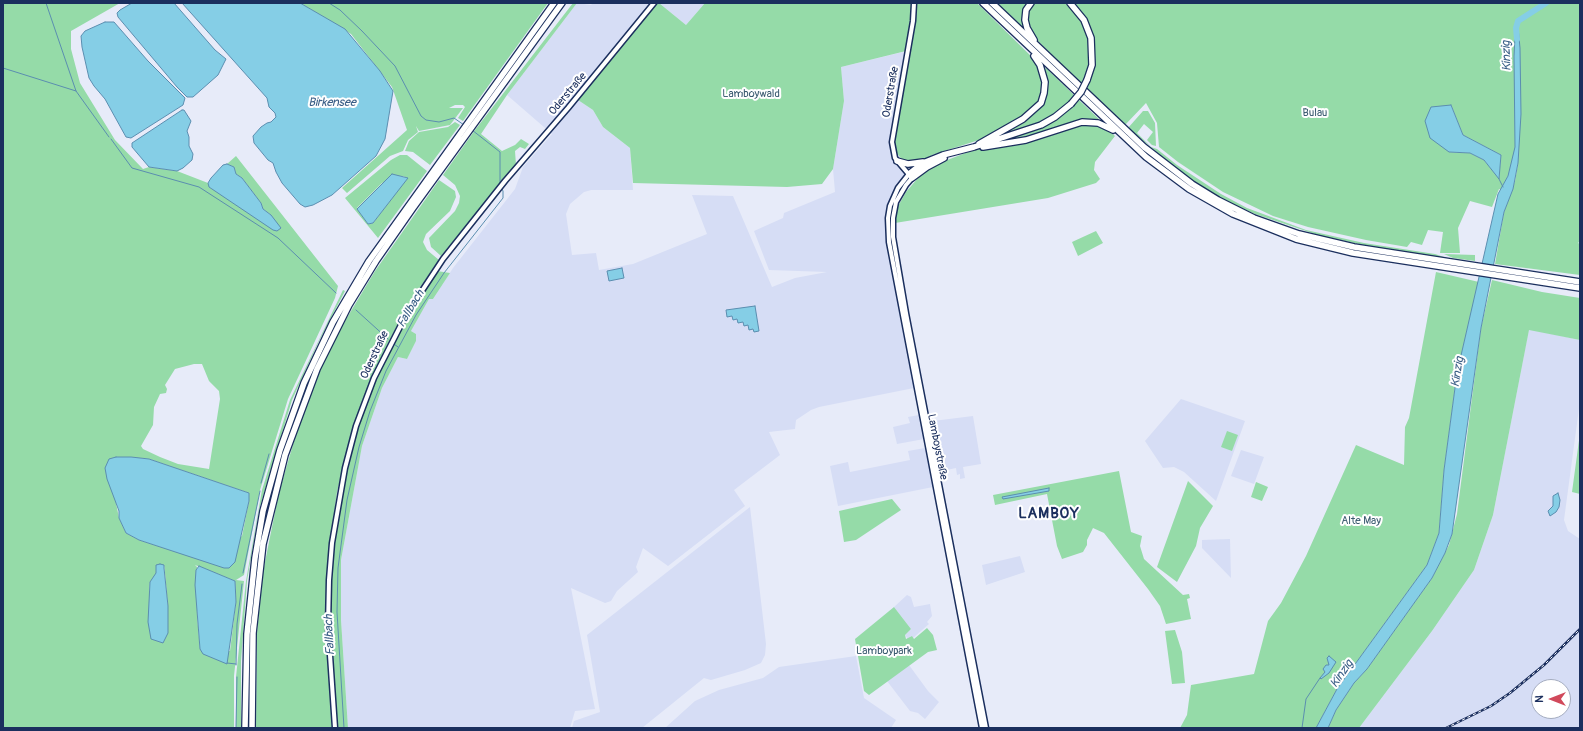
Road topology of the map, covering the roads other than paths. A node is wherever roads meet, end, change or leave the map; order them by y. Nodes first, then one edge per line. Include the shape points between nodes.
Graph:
1 (554, 3) edge
2 (562, 3) edge
3 (654, 3) edge
4 (914, 3) edge
5 (983, 3) edge
6 (992, 3) edge
7 (1031, 3) edge
8 (1070, 3) edge
9 (1029, 47) junction
10 (1041, 51) junction
11 (470, 125) junction
12 (465, 131) junction
13 (1118, 132) junction
14 (974, 147) junction
15 (954, 153) junction
16 (897, 161) junction
17 (927, 161) junction
18 (910, 176) junction
19 (1467, 268) junction
20 (1502, 274) junction
21 (1580, 282) edge
22 (1580, 288) edge
23 (245, 728) edge
24 (252, 728) edge
25 (334, 728) edge
26 (982, 728) edge
27 (986, 728) edge

1 - 11 highway
2 - 11 highway
3 - 25 main road, Oderstraße via 505,180 443,259 413,302 380,364 356,426 341,484 330,568 328,626
4 - 16 main road, Oderstraße via 892,138 892,149
5 - 9 highway
6 - 10 highway
7 - 10 highway via 1025,14 1025,24
8 - 14 highway, bridge via 1084,20 1091,38 1093,53 1092,65 1081,92 1071,104 1042,125
9 - 13 highway
9 - 14 highway via 1044,76 1045,90 1041,103 1023,119
10 - 19 highway via 1144,147 1180,176 1218,200 1268,224 1319,239
11 - 12 highway
12 - 23 highway via 390,230 344,301 323,342 289,423 270,486 255,558 246,648
12 - 24 highway via 359,289 325,351 296,422 275,488 261,559 253,633
13 - 14 highway via 1098,123 1082,122 1026,140
13 - 19 highway via 1176,180 1215,205 1253,223 1296,239 1379,258
14 - 15 highway
15 - 17 highway
15 - 18 highway
16 - 17 highway via 908,164
16 - 18 main road, Oderstraße
17 - 18 highway
18 - 26 main road, Lamboystraße via 898,188 890,206 889,242
18 - 27 main road, Lamboystraße via 896,202 893,237
19 - 20 highway
20 - 21 highway
20 - 22 highway

